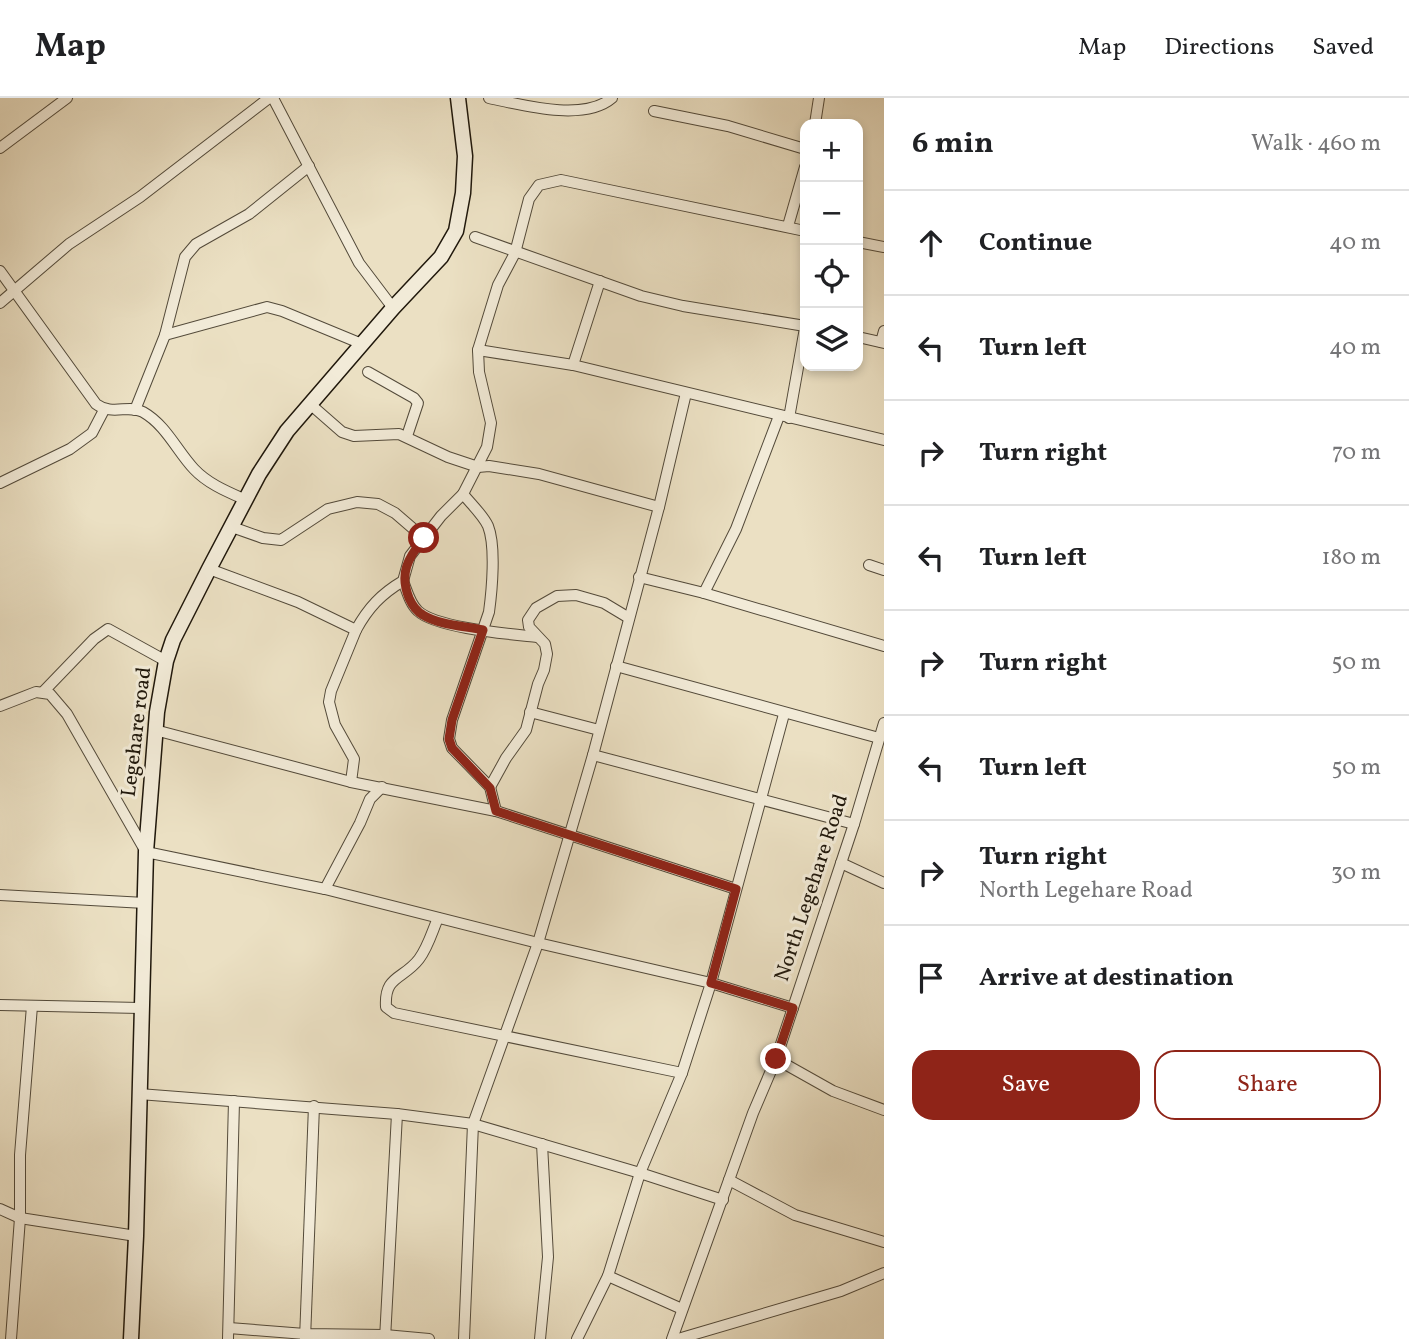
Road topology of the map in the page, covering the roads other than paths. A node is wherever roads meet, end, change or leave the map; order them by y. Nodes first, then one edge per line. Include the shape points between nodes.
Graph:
1 (67, 98) edge
2 (271, 98) edge
3 (458, 98) edge
4 (489, 98) edge
5 (612, 98) edge
6 (819, 98) edge
7 (654, 111) dead end
8 (816, 119) edge
9 (0, 148) edge
10 (800, 148) edge
11 (309, 166) junction
12 (801, 182) edge
13 (788, 226) junction
14 (800, 230) edge
15 (475, 237) dead end
16 (863, 243) edge
17 (884, 247) edge
18 (511, 252) junction
19 (0, 271) edge
20 (600, 281) junction
21 (16, 292) junction
22 (0, 303) edge
23 (393, 307) junction
24 (800, 326) edge
25 (884, 331) edge
26 (165, 335) junction
27 (863, 338) edge
28 (883, 343) edge
29 (362, 344) junction
30 (800, 348) edge
31 (478, 350) junction
32 (573, 365) junction
33 (368, 372) dead end
34 (686, 393) junction
35 (310, 404) junction
36 (104, 410) junction
37 (135, 410) junction
38 (784, 417) junction
39 (407, 436) junction
40 (884, 440) edge
41 (478, 467) junction
42 (0, 483) edge
43 (463, 494) junction
44 (246, 500) junction
45 (659, 507) junction
46 (232, 527) junction
47 (424, 538) junction
48 (869, 565) dead end
49 (209, 569) junction
50 (884, 570) edge
51 (639, 577) junction
52 (403, 581) junction
53 (704, 593) junction
54 (629, 618) junction
55 (356, 630) junction
56 (483, 630) junction
57 (537, 637) junction
58 (884, 646) edge
59 (166, 661) junction
60 (617, 666) junction
61 (43, 692) junction
62 (0, 706) edge
63 (530, 712) junction
64 (784, 714) junction
65 (884, 723) edge
66 (155, 730) junction
67 (599, 730) junction
68 (879, 738) junction
69 (593, 755) junction
70 (351, 782) junction
71 (382, 787) junction
72 (490, 788) junction
73 (762, 802) junction
74 (496, 811) junction
75 (854, 824) junction
76 (568, 835) junction
77 (146, 852) junction
78 (841, 863) junction
79 (884, 883) edge
80 (325, 889) junction
81 (736, 889) junction
82 (0, 895) edge
83 (145, 904) junction
84 (438, 918) junction
85 (538, 943) junction
86 (711, 983) junction
87 (0, 1005) edge
88 (32, 1006) junction
89 (140, 1008) junction
90 (793, 1008) junction
91 (505, 1035) junction
92 (776, 1059) junction
93 (682, 1073) junction
94 (139, 1094) junction
95 (234, 1101) junction
96 (314, 1107) junction
97 (884, 1110) edge
98 (397, 1114) junction
99 (473, 1124) junction
100 (542, 1144) junction
101 (640, 1173) junction
102 (729, 1180) junction
103 (723, 1200) junction
104 (0, 1209) edge
105 (20, 1218) junction
106 (136, 1236) junction
107 (884, 1242) edge
108 (884, 1273) edge
109 (608, 1276) junction
110 (682, 1309) junction
111 (229, 1333) edge
112 (305, 1336) edge
113 (385, 1337) edge
114 (11, 1339) edge
115 (131, 1339) edge
116 (429, 1339) edge
117 (464, 1339) edge
118 (540, 1339) edge
119 (577, 1339) edge
120 (672, 1339) edge
121 (678, 1339) edge

1 - 9 street
2 - 11 street
2 - 21 street via 141,197 69,244
3 - 23 main road, Legehare road via 465,156 456,231 441,257
4 - 5 street via 565,111 586,109
6 - 8 street
7 - 10 street
11 - 23 street via 359,263
11 - 26 street via 249,214 195,244 185,257
12 - 13 street
13 - 14 street
13 - 18 street via 561,180 540,185 529,199
15 - 18 street
16 - 17 street
18 - 20 street
18 - 31 street
19 - 21 street
20 - 24 street via 673,304
20 - 32 street
21 - 22 street
21 - 36 street
23 - 29 main road, Legehare road
25 - 28 street
26 - 29 street via 267,307
26 - 37 street
27 - 28 street
29 - 35 main road, Legehare road
30 - 38 street
31 - 32 street
31 - 41 street via 491,432
32 - 34 street
33 - 39 street via 418,403
34 - 38 street
34 - 45 street
35 - 39 street via 342,432 354,436
35 - 44 main road, Legehare road via 287,431
36 - 37 street
36 - 42 street via 92,433 70,449
37 - 44 street via 168,435 195,470
38 - 40 street
38 - 53 street
39 - 41 street
41 - 43 street
41 - 45 street via 539,474
43 - 47 street
43 - 56 street via 488,526 491,541 491,595
44 - 46 main road, Legehare road
45 - 51 street
46 - 47 street via 281,540 328,509 357,502 386,506
46 - 49 main road, Legehare road
47 - 52 street via 410,556
48 - 50 street
49 - 55 street via 298,602
49 - 59 main road, Legehare road
51 - 53 street
51 - 54 street
52 - 55 street via 373,604
52 - 56 street via 413,606 424,615
53 - 58 street
54 - 57 street via 604,603 557,596 536,608 528,620
54 - 60 street
55 - 70 street via 329,702 335,725 354,759
56 - 57 street
56 - 72 street via 449,739
57 - 63 street via 547,654
59 - 61 street via 108,629
59 - 66 main road, Legehare road
60 - 64 street
60 - 67 street
61 - 62 street
61 - 77 street via 67,714
63 - 67 street
63 - 72 street via 526,730
64 - 68 street
64 - 73 street
65 - 68 street, North Legehare Road
66 - 70 street
66 - 77 main road, Legehare road
67 - 69 street
68 - 75 street, North Legehare Road
69 - 73 street
69 - 76 street
70 - 71 street
71 - 74 street
71 - 80 street via 370,799
72 - 74 street
73 - 75 street
73 - 81 street
74 - 76 street
75 - 78 street, North Legehare Road
76 - 81 street
76 - 85 street
77 - 80 street
77 - 83 main road, Legehare road
78 - 79 street
78 - 90 street, North Legehare Road
80 - 84 street
81 - 86 street
82 - 83 street
83 - 89 main road, Legehare road
84 - 85 street
84 - 91 street via 416,963 388,986 386,1007 403,1015
85 - 86 street
85 - 91 street
86 - 90 street
86 - 93 street
87 - 88 street
88 - 89 street
88 - 105 street via 20,1155
89 - 94 main road, Legehare road
90 - 92 street, North Legehare Road
91 - 93 street
91 - 99 street
92 - 97 street via 833,1091
92 - 102 street, North Legehare Road
93 - 101 street
94 - 95 street
94 - 106 main road, Legehare road
95 - 96 street
95 - 111 street
96 - 98 street
96 - 112 street
98 - 99 street
98 - 113 street
99 - 100 street
99 - 117 street
100 - 101 street
100 - 118 street via 548,1257
101 - 103 street
101 - 109 street
102 - 103 street, North Legehare Road
102 - 107 street via 794,1215
103 - 110 street, North Legehare Road
104 - 105 street
105 - 106 street
105 - 114 street
106 - 115 main road, Legehare road
108 - 121 street via 841,1291
109 - 110 street
109 - 119 street
110 - 120 street, North Legehare Road
111 - 112 street
112 - 113 street
113 - 116 street

